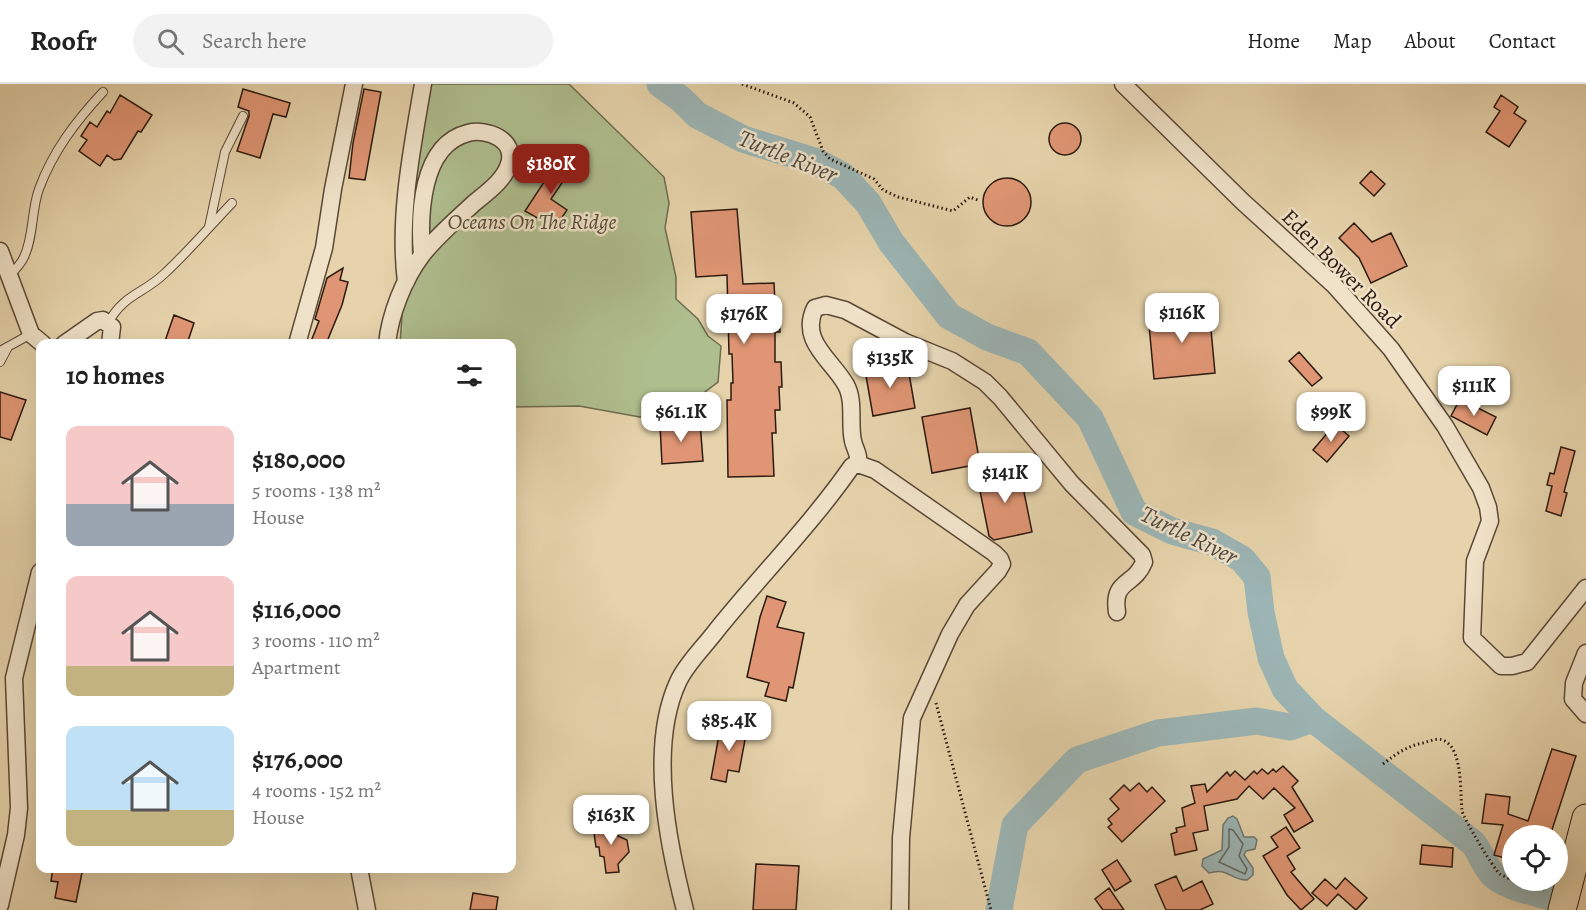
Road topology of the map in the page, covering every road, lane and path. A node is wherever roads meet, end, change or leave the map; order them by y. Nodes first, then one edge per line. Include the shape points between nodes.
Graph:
1 (354, 84) edge
2 (423, 84) edge
3 (742, 84) edge
4 (1123, 84) edge
5 (103, 92) dead end
6 (243, 116) dead end
7 (980, 201) dead end
8 (231, 203) dead end
9 (209, 227) junction
10 (0, 251) edge
11 (422, 255) junction
12 (10, 276) junction
13 (406, 282) junction
14 (108, 323) junction
15 (36, 339) edge
16 (37, 339) edge
17 (71, 339) edge
18 (111, 339) edge
19 (298, 339) edge
20 (388, 339) edge
21 (8, 346) junction
22 (0, 351) edge
23 (0, 362) edge
24 (858, 464) junction
25 (36, 588) edge
26 (1586, 588) edge
27 (1117, 612) dead end
28 (1586, 653) edge
29 (929, 678) junction
30 (1586, 714) edge
31 (1383, 764) dead end
32 (1586, 818) edge
33 (360, 873) edge
34 (1502, 875) edge
35 (1543, 891) edge
36 (1564, 900) edge
37 (0, 905) edge
38 (367, 910) edge
39 (685, 910) edge
40 (900, 910) edge
41 (991, 910) edge

1 - 19 street via 324,248
2 - 13 street via 406,196 402,248
3 - 7 path via 794,103 810,117 830,159 874,179 883,190 953,210 970,197
4 - 26 street, Eden Bower Road via 1334,285 1391,349 1445,426 1481,488 1490,521 1475,561 1472,638 1501,666 1527,662
5 - 12 lane via 75,123 54,155 36,199 27,249
6 - 9 lane via 225,152
8 - 9 lane
9 - 14 lane via 163,275 114,311
10 - 12 street
11 - 11 street via 502,177 511,155 501,137 467,133 446,146 428,175 420,226
11 - 13 street
12 - 16 street
13 - 20 street
14 - 17 street via 97,321
14 - 18 street
15 - 21 lane
21 - 22 lane
21 - 23 lane
24 - 27 street via 846,385 817,348 811,331 810,318 815,308 826,305 845,310 905,342 952,361 985,381 1072,483 1142,555 1141,570 1120,586 1116,595
24 - 29 street via 875,470 993,553 1002,564 967,605
24 - 39 street via 852,466 753,585 678,681 670,706 663,768 664,813
25 - 37 street via 14,678 19,808
28 - 30 street via 1574,683 1573,699
29 - 40 street via 912,718 901,838
29 - 41 path
31 - 34 path via 1414,744 1445,740 1458,765 1462,811 1468,827
32 - 36 main road
33 - 38 street
35 - 36 path

